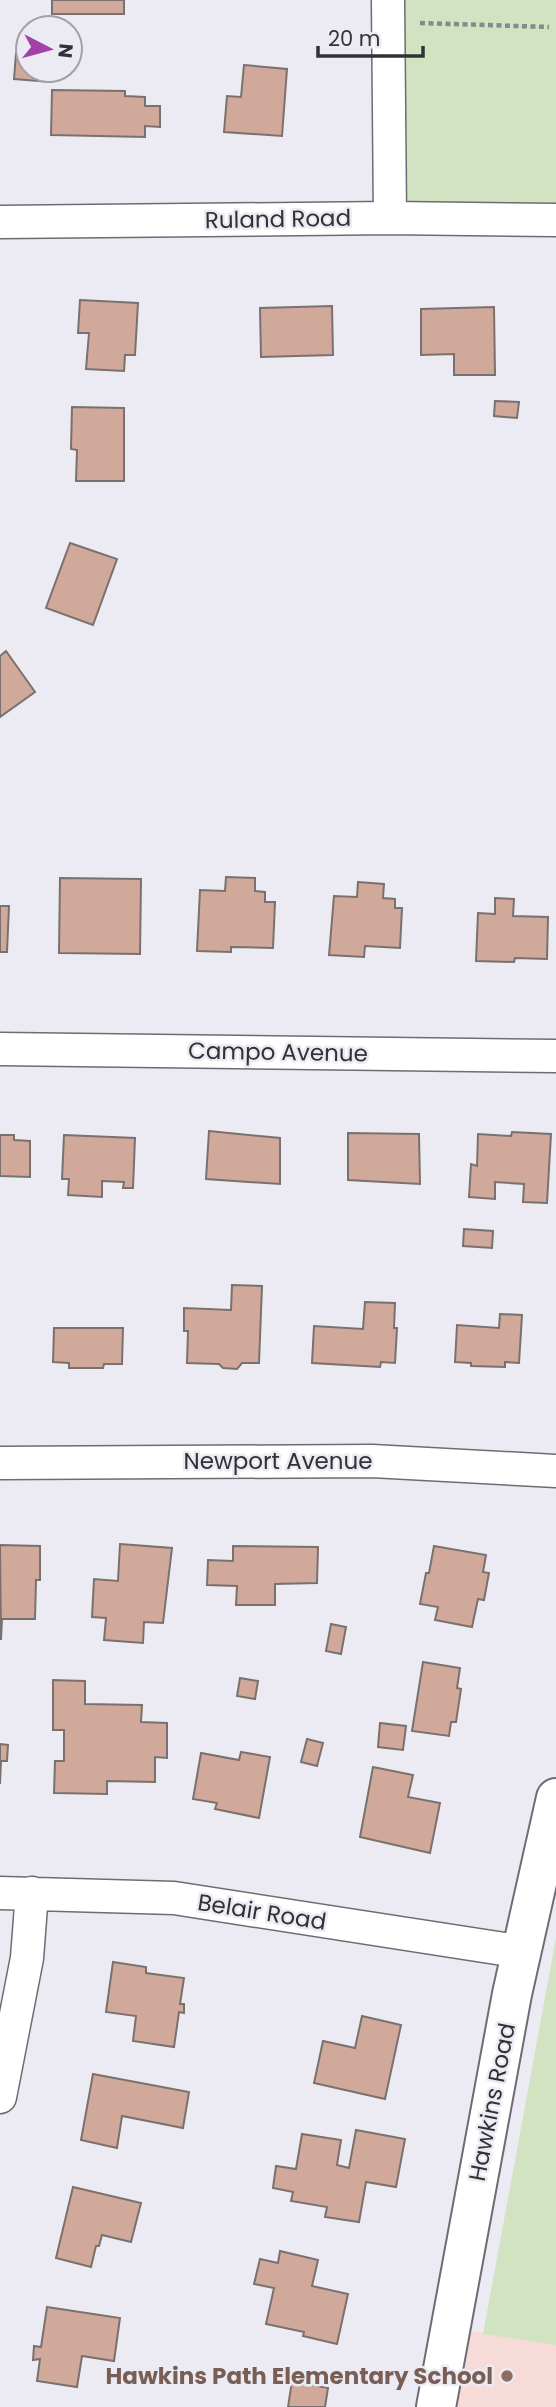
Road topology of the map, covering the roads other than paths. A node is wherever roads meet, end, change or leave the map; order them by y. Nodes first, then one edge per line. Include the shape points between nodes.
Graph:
1 (388, 11) edge
2 (390, 218) junction
3 (556, 220) edge
4 (0, 222) edge
5 (0, 1049) edge
6 (556, 1056) edge
7 (0, 1463) edge
8 (556, 1471) edge
9 (556, 1798) edge
10 (0, 1893) edge
11 (32, 1893) junction
12 (523, 1952) junction
13 (0, 2097) edge
14 (436, 2407) edge

1 - 2 street
2 - 3 street, Ruland Road
2 - 4 street, Ruland Road
5 - 6 street, Campo Avenue
7 - 8 street, Newport Avenue via 372,1461
9 - 12 street, Hawkins Road
10 - 11 street, Belair Road
11 - 12 street, Belair Road via 174,1898
11 - 13 street via 27,1958
12 - 14 street, Hawkins Road

